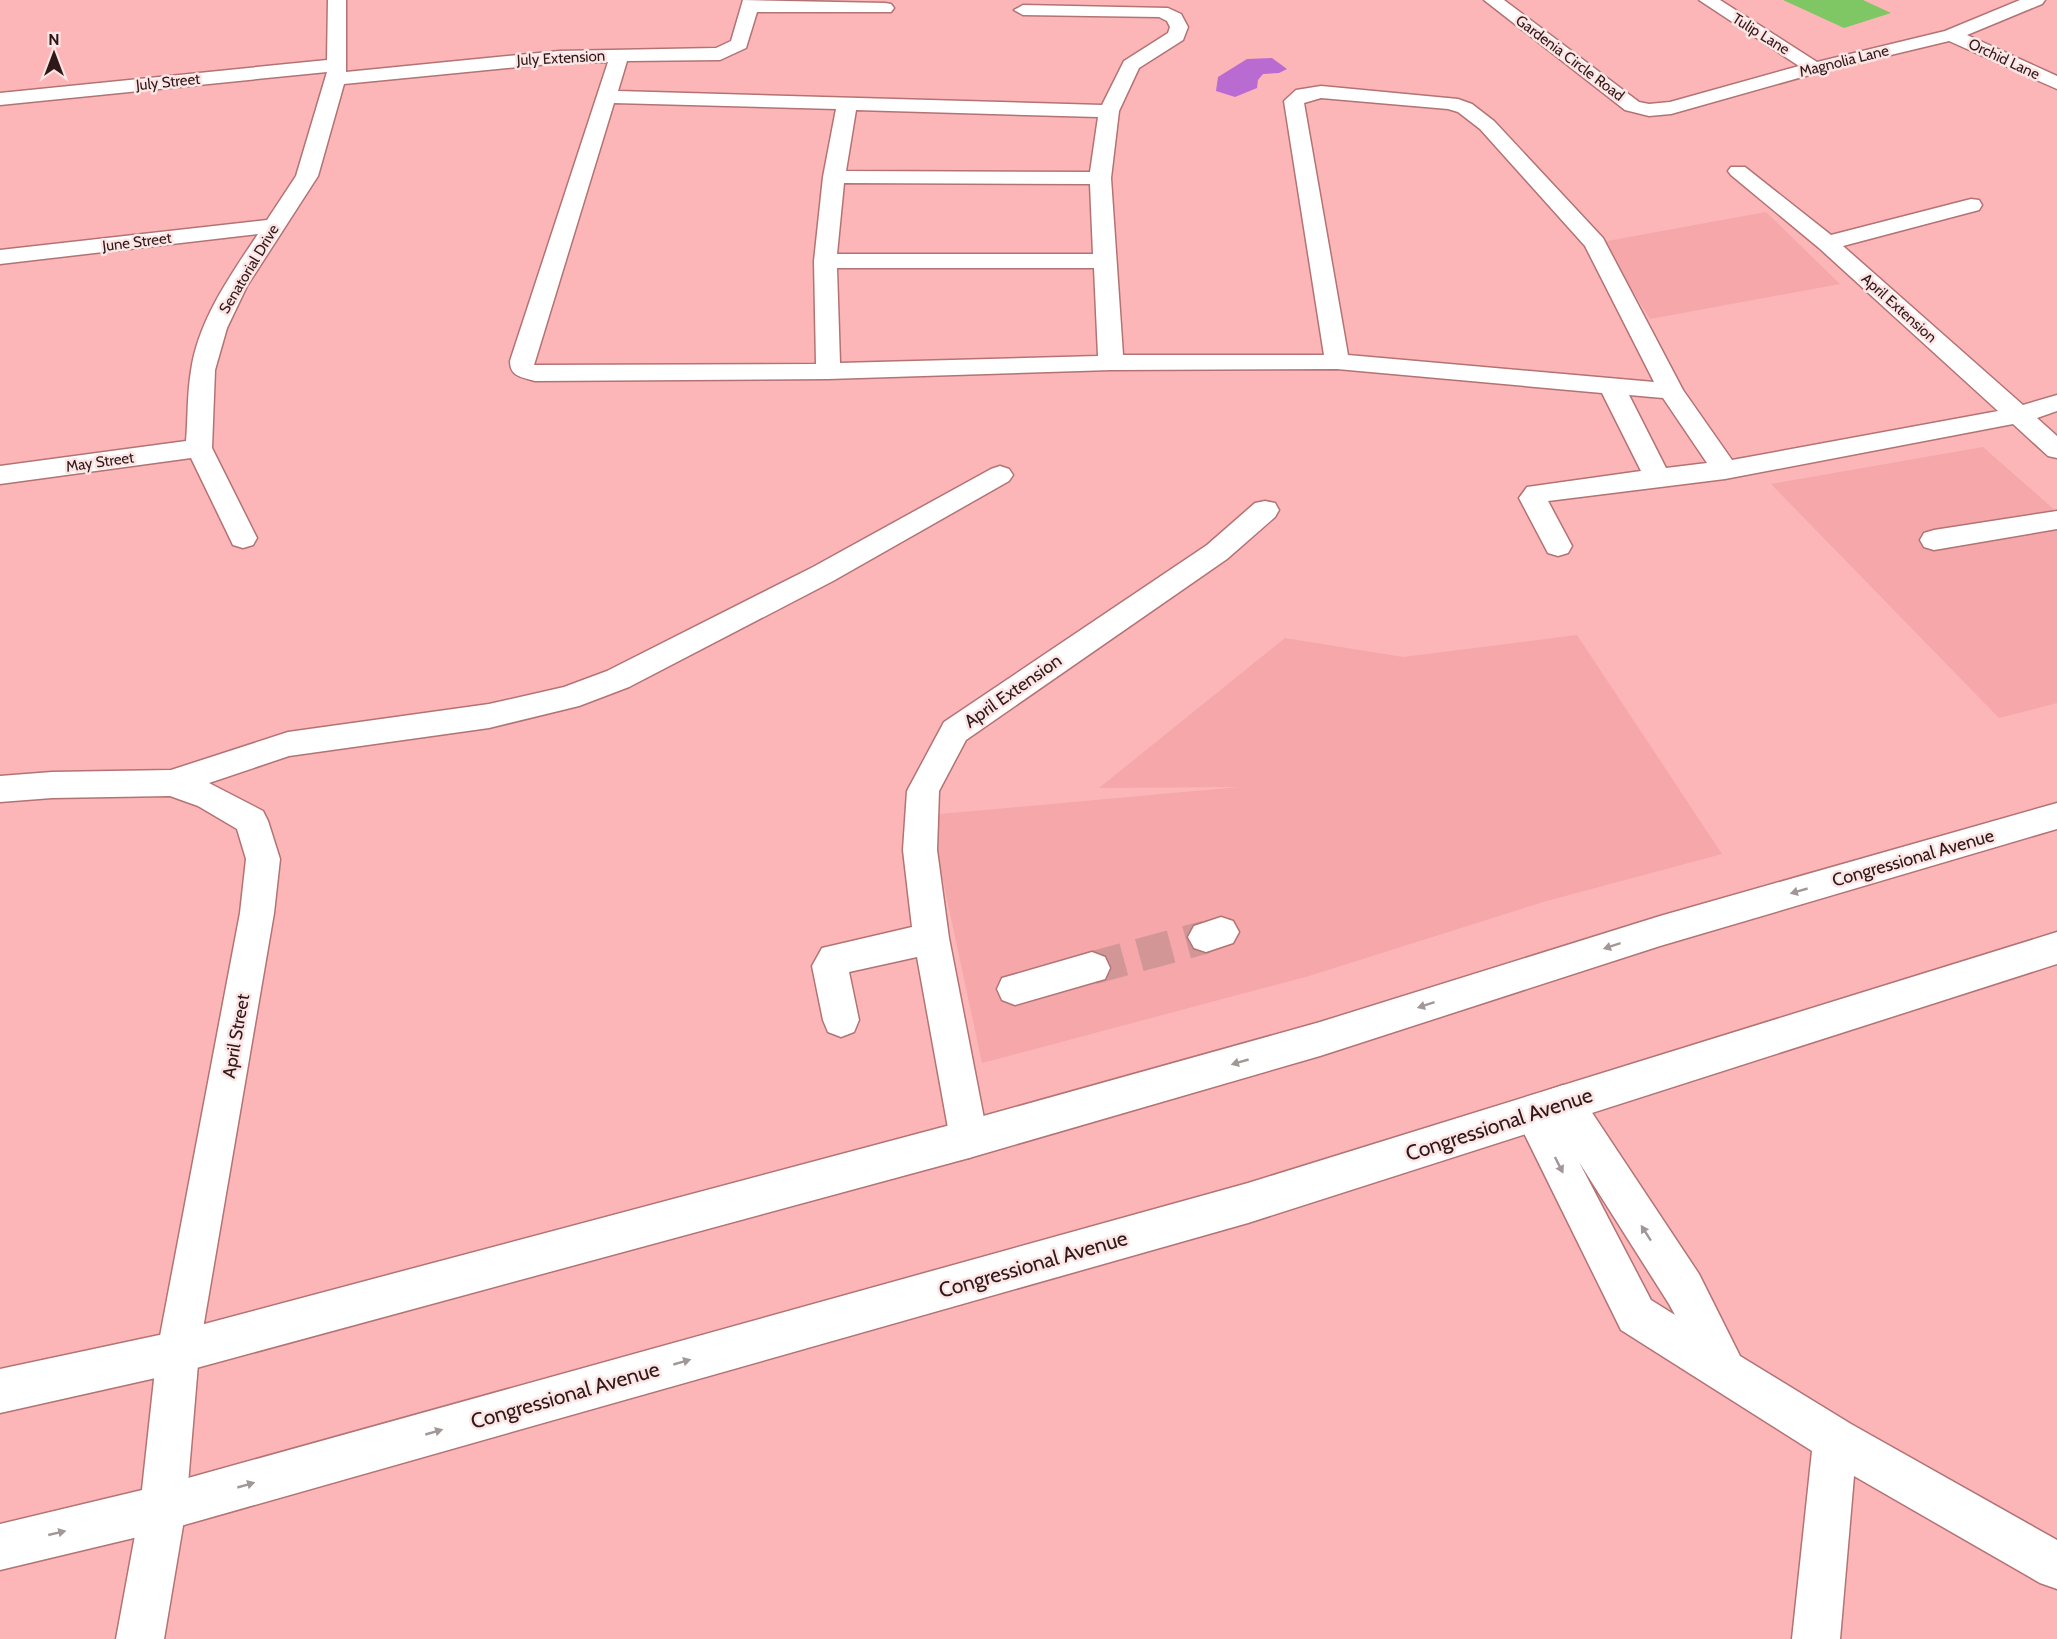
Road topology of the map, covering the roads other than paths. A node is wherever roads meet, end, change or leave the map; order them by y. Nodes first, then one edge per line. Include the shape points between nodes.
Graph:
1 (337, 0) edge
2 (1493, 0) edge
3 (1708, 0) edge
4 (2036, 0) edge
5 (751, 4) edge
6 (885, 8) dead end
7 (1023, 10) dead end
8 (1951, 35) junction
9 (620, 55) junction
10 (1814, 68) junction
11 (336, 72) junction
12 (2057, 83) edge
13 (606, 97) junction
14 (0, 99) edge
15 (847, 103) junction
16 (1649, 110) joint
17 (1109, 111) junction
18 (1738, 171) dead end
19 (834, 177) junction
20 (1100, 178) junction
21 (1971, 205) dead end
22 (274, 226) junction
23 (1827, 243) junction
24 (0, 257) edge
25 (825, 261) junction
26 (1106, 261) junction
27 (1111, 363) junction
28 (1337, 363) junction
29 (828, 371) junction
30 (1611, 386) junction
31 (1671, 391) junction
32 (2057, 403) edge
33 (2018, 415) junction
34 (199, 448) junction
35 (2057, 450) edge
36 (1725, 471) junction
37 (0, 475) edge
38 (1000, 475) dead end
39 (1658, 478) junction
40 (1265, 510) dead end
41 (2057, 520) edge
42 (243, 538) dead end
43 (1934, 540) dead end
44 (1558, 546) dead end
45 (171, 783) junction
46 (0, 789) edge
47 (2057, 816) edge
48 (931, 938) junction
49 (2057, 948) edge
50 (1092, 968) tunnel mouth
51 (1015, 989) dead end
52 (841, 1020) dead end
53 (1548, 1108) junction
54 (969, 1139) junction
55 (178, 1352) junction
56 (1726, 1372) junction
57 (0, 1391) edge
58 (1834, 1440) junction
59 (163, 1508) junction
60 (0, 1547) edge
61 (2057, 1566) edge
62 (140, 1639) edge
63 (1816, 1639) edge

1 - 11 street, Senatorial Drive
2 - 16 street, Gardenia Circle Road via 1632,106
3 - 10 street, Tulip Lane
4 - 8 street, Magnolia Lane
5 - 6 street
5 - 9 street, July Extension via 739,44 720,54
7 - 17 street via 1142,10 1175,18 1179,27 1176,36 1131,65
8 - 10 street, Magnolia Lane
8 - 12 street, Orchid Lane
9 - 11 street, July Extension
9 - 13 street
10 - 16 street, Magnolia Lane via 1671,108
11 - 14 street, July Street
11 - 22 street, Senatorial Drive via 307,176
13 - 15 street
13 - 29 street via 522,369 534,373
15 - 17 street
15 - 19 street
17 - 20 street
18 - 23 street, April Extension
19 - 20 street
19 - 25 street
20 - 26 street
21 - 23 street
22 - 24 street, June Street
22 - 34 street, Senatorial Drive via 215,328 202,370
23 - 33 street, April Extension
25 - 26 street
25 - 29 street
26 - 27 street
27 - 28 street
27 - 29 street
28 - 30 street
28 - 31 street via 1294,100 1311,92 1451,103 1465,108 1487,125 1595,243
30 - 31 street
30 - 39 street
31 - 36 street
32 - 33 street
33 - 35 street, April Extension
33 - 36 street
34 - 37 street, May Street
34 - 42 street, Senatorial Drive
36 - 39 street
38 - 45 street via 822,574 618,680 568,698 489,716 288,744
39 - 44 street via 1538,493 1533,498
40 - 48 street, April Extension via 1217,552 955,731 923,791 920,850
41 - 43 street
45 - 46 street, April Street
45 - 55 street, April Street via 210,797 251,821 263,859 255,924
47 -> 54 street, Congressional Avenue via 1660,932 1320,1039
48 - 52 street via 835,959 830,966
48 - 54 street, April Extension
49 - 53 street, Congressional Avenue
50 - 51 street
56 -> 53 street via 1684,1289
53 -> 56 street via 1636,1315
59 -> 53 street, Congressional Avenue via 1248,1203
54 - 55 street, Congressional Avenue
55 - 57 street, Congressional Avenue
55 - 59 street, April Street
56 - 58 street
58 - 61 street
58 - 63 street
60 -> 59 street, Congressional Avenue
59 - 62 street

